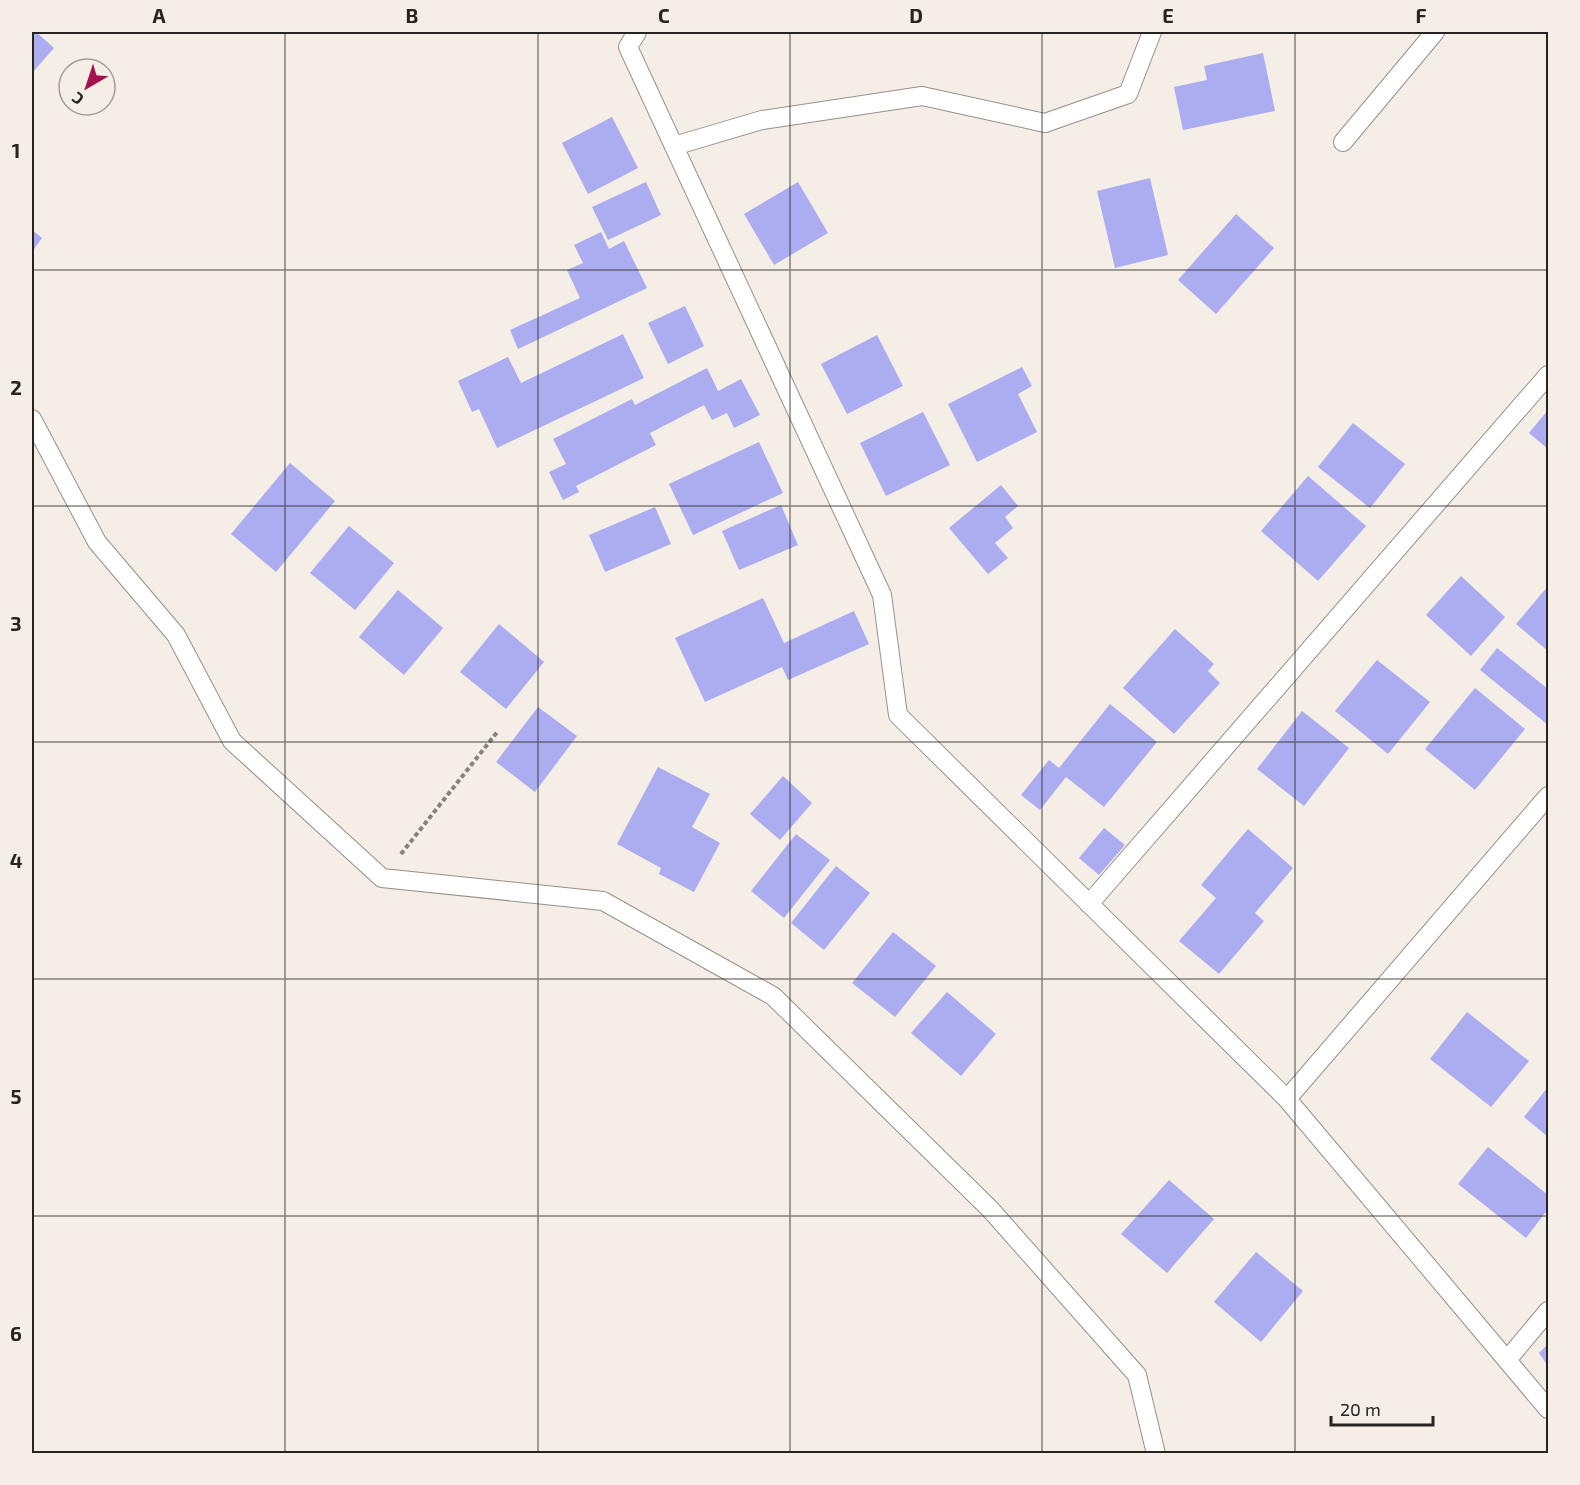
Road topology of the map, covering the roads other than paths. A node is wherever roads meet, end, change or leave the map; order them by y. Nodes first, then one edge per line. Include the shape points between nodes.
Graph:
1 (637, 32) edge
2 (1152, 32) edge
3 (1435, 32) edge
4 (1343, 142) dead end
5 (674, 146) junction
6 (1548, 375) edge
7 (32, 419) edge
8 (1548, 796) edge
9 (1089, 904) junction
10 (1287, 1099) junction
11 (1548, 1311) edge
12 (1507, 1360) junction
13 (1548, 1409) edge
14 (1156, 1454) edge

1 - 5 lane via 628,47
2 - 5 lane via 1128,94 1045,123 922,96 762,120
3 - 4 lane
5 - 9 lane via 882,595 898,716
6 - 9 lane
7 - 14 lane via 97,542 176,635 232,741 382,878 603,901 773,996 990,1209 1137,1375
8 - 10 lane
9 - 10 lane
10 - 12 lane
11 - 12 lane
12 - 13 lane

